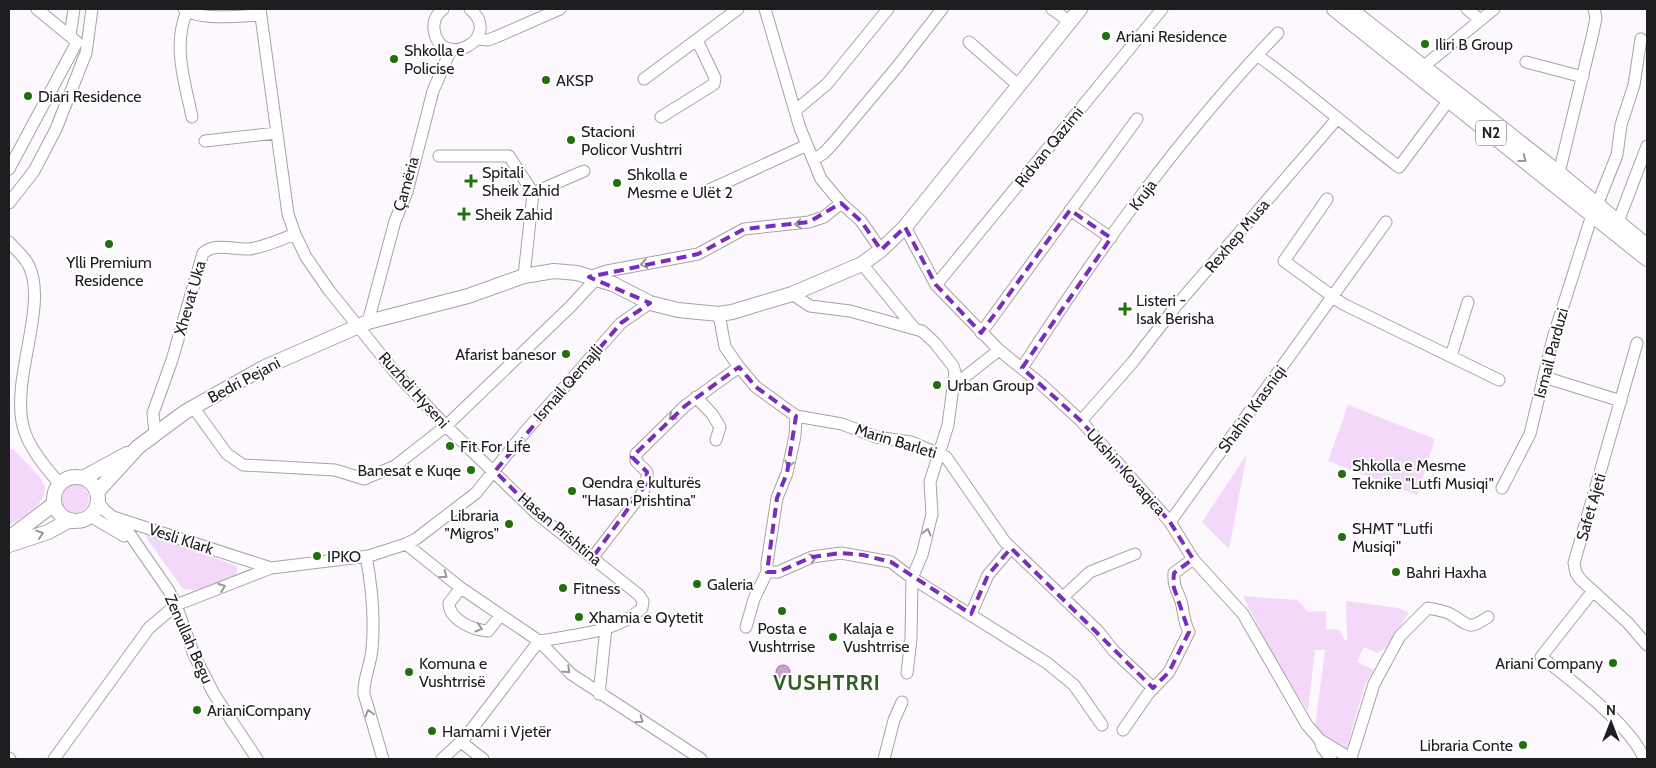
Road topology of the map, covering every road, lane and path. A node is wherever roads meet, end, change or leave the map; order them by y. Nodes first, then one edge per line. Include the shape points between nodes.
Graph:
1 (37, 9) edge
2 (74, 9) edge
3 (92, 9) edge
4 (443, 9) edge
5 (470, 9) edge
6 (560, 9) edge
7 (738, 9) edge
8 (888, 9) edge
9 (942, 9) edge
10 (1052, 9) edge
11 (1080, 9) edge
12 (1162, 9) edge
13 (1334, 9) edge
14 (1350, 9) edge
15 (1468, 9) edge
16 (1494, 9) edge
17 (1594, 9) edge
18 (185, 10) edge
19 (768, 11) edge
20 (261, 12) edge
21 (539, 13) edge
22 (1479, 19) junction
23 (1070, 22) junction
24 (1278, 33) dead end
25 (70, 36) junction
26 (476, 39) junction
27 (1641, 39) dead end
28 (696, 40) junction
29 (969, 42) dead end
30 (450, 49) junction
31 (1256, 55) junction
32 (1526, 62) dead end
33 (1423, 67) junction
34 (1583, 77) junction
35 (644, 79) dead end
36 (1019, 86) junction
37 (1449, 100) junction
38 (796, 110) junction
39 (192, 117) dead end
40 (661, 117) dead end
41 (1137, 119) dead end
42 (1336, 120) junction
43 (276, 134) junction
44 (205, 141) dead end
45 (806, 145) junction
46 (1647, 146) edge
47 (439, 156) dead end
48 (813, 160) junction
49 (9, 169) edge
50 (584, 171) dead end
51 (1559, 173) junction
52 (707, 191) dead end
53 (533, 193) junction
54 (1327, 199) dead end
55 (9, 203) edge
56 (841, 203) junction
57 (1070, 210) junction
58 (1594, 210) junction
59 (1386, 222) dead end
60 (1618, 222) junction
61 (905, 227) junction
62 (295, 234) junction
63 (1111, 238) junction
64 (9, 242) edge
65 (1647, 246) edge
66 (881, 250) junction
67 (1647, 259) edge
68 (862, 264) junction
69 (524, 276) junction
70 (593, 278) junction
71 (936, 284) junction
72 (792, 294) junction
73 (1333, 296) junction
74 (1468, 302) dead end
75 (650, 303) junction
76 (719, 314) junction
77 (363, 324) junction
78 (915, 329) junction
79 (981, 333) junction
80 (1638, 343) dead end
81 (999, 350) junction
82 (1451, 356) junction
83 (739, 367) junction
84 (1022, 368) junction
85 (1544, 377) junction
86 (1499, 380) dead end
87 (952, 386) junction
88 (696, 397) junction
89 (1621, 401) junction
90 (193, 407) junction
91 (796, 416) junction
92 (1081, 421) junction
93 (446, 426) junction
94 (155, 435) junction
95 (716, 440) dead end
96 (138, 447) junction
97 (940, 453) junction
98 (494, 471) junction
99 (84, 478) junction
100 (60, 484) junction
101 (1502, 488) dead end
102 (97, 497) junction
103 (54, 504) junction
104 (90, 516) junction
105 (113, 517) junction
106 (70, 520) junction
107 (1170, 522) junction
108 (9, 538) edge
109 (136, 544) junction
110 (406, 544) junction
111 (9, 545) edge
112 (1012, 548) junction
113 (1134, 554) dead end
114 (366, 556) junction
115 (593, 557) junction
116 (1194, 559) junction
117 (271, 568) junction
118 (768, 572) junction
119 (912, 578) junction
120 (461, 588) junction
121 (1592, 591) junction
122 (1063, 597) junction
123 (176, 605) junction
124 (971, 614) junction
125 (500, 616) junction
126 (1488, 617) dead end
127 (746, 627) dead end
128 (606, 628) junction
129 (539, 641) junction
130 (1647, 645) edge
131 (906, 673) dead end
132 (1153, 688) junction
133 (599, 694) junction
134 (902, 702) dead end
135 (1102, 725) dead end
136 (1124, 730) dead end
137 (1320, 740) junction
138 (461, 742) junction
139 (1348, 758) edge
140 (54, 759) edge
141 (257, 759) edge
142 (383, 759) edge
143 (442, 759) edge
144 (482, 759) edge
145 (701, 759) edge
146 (884, 759) edge
147 (1331, 759) edge
148 (1644, 759) edge

1 - 25 street
2 - 25 street
3 - 55 street via 86,53 56,129 34,171
4 - 30 street via 435,20 434,30 441,44
5 - 26 street via 479,23
6 - 21 street
7 - 28 street
8 - 38 street via 827,84
9 - 48 street via 840,135
10 - 23 street
11 - 23 main road
12 - 71 street, Ridvan Qazimi
13 - 37 main road, N2
14 - 33 main road, N2
15 - 22 street
16 - 22 street
17 - 34 street via 1596,18
18 - 20 street via 215,16
18 - 39 street via 178,51
19 - 38 street
20 - 43 street, Ruzhdi Hyseni
21 - 26 street via 488,40
22 - 33 street
23 - 36 main road
24 - 31 street, Kruja
25 - 49 street via 77,42
26 - 30 street via 466,48
27 - 58 street, Ismail Parduzi via 1617,155
28 - 35 street
28 - 40 street via 715,78 714,84
29 - 36 street
30 - 77 street, Çamëria via 433,91 407,192
31 - 42 street via 1296,83
31 - 63 street, Kruja via 1208,109
32 - 34 street
33 - 51 main road, N2
34 - 51 street
36 - 61 main road
37 - 42 street via 1399,167
37 -> 58 main road, N2
38 - 45 street
41 - 57 street
42 - 92 street, Rexhep Musa
43 - 44 street
43 - 62 street, Ruzhdi Hyseni via 288,214
45 - 48 street
45 - 52 street
46 - 60 street
47 - 53 street, Çamëria via 509,156
48 - 56 street via 821,179
50 - 53 street
51 - 58 main road, N2
53 - 69 street
54 - 73 street via 1284,261
56 - 66 street via 861,221
56 -> 70 street via 810,222 744,229 698,254 607,271
57 - 63 street
57 - 79 street
58 - 60 main road, N2
58 - 67 main road, N2
58 - 85 street, Ismail Parduzi via 1553,338
59 - 73 street, Shahin Krasniqi
60 - 65 main road, N2
61 - 66 main road
61 - 71 street, Ukshin Kovaqica
62 - 77 street, Ruzhdi Hyseni via 328,288
62 - 94 street, Xhevat Uka via 249,249 211,247 203,253 153,413
63 - 84 street, Kruja
64 - 100 street via 28,264 34,285 21,393 23,427 37,456
66 - 68 main road
68 - 72 main road
68 - 78 street
69 - 70 main road via 554,271
69 - 77 main road via 468,296
70 - 75 main road via 613,284
70 - 93 street via 570,307
71 - 79 street, Ukshin Kovaqica
72 - 76 main road via 751,308
72 - 78 street via 810,306 850,311
73 - 82 street via 1343,304
73 - 107 street, Shahin Krasniqi
74 - 82 street
75 - 76 main road via 678,310
75 - 98 street, Ismail Qemajli via 621,323
76 - 83 street, Marin Barleti via 725,347
77 - 90 main road, Bedri Pejani via 263,368
77 - 93 street, Ruzhdi Hyseni via 394,371
78 - 87 street via 935,343 953,366
79 - 81 street, Ukshin Kovaqica
80 - 89 street, Safet Ajeti
81 - 84 street, Ukshin Kovaqica
81 - 87 street
82 - 86 street
83 - 88 street
83 - 91 street, Marin Barleti via 756,387
84 - 92 street, Ukshin Kovaqica
85 - 89 street
85 - 101 street, Ismail Parduzi via 1530,434
87 - 97 street via 948,425
88 - 95 street via 720,427
88 -> 115 street via 636,454 636,461 647,472 646,484
89 - 121 street, Safet Ajeti via 1574,563 1576,573
90 - 93 street via 227,454 243,465 334,470 364,479 395,466
90 - 94 main road, Bedri Pejani
91 - 97 street, Marin Barleti via 842,424 876,437 911,442
91 -> 118 street via 787,473 777,498
92 - 107 street, Ukshin Kovaqica
93 - 98 street, Ruzhdi Hyseni
94 - 96 main road, Bedri Pejani
96 - 99 main road, Bedri Pejani
96 - 102 main road, Bedri Pejani
97 - 112 street, Marin Barleti via 959,473
119 -> 97 street via 922,555 932,514 930,482
98 - 110 street via 476,493 424,534
98 - 115 street, Hasan Prishtina via 537,514
99 - 100 main road via 71,477
99 - 102 main road via 92,484
100 - 103 main road via 54,493
102 - 104 main road via 96,509
102 - 105 street, Vesli Klark via 104,510
103 - 106 main road via 58,512
103 - 108 main road
104 - 106 main road via 78,521
104 - 109 street, Zenullah Begu
105 - 109 street, Zenullah Begu
105 - 117 street, Vesli Klark
111 -> 106 main road via 48,532
107 - 116 street, Ukshin Kovaqica
109 - 123 street, Zenullah Begu
110 - 114 street, Vesli Klark
110 -> 120 street
112 - 122 street, Marin Barleti
112 - 124 street via 988,575
113 - 122 street via 1090,572
114 - 117 street, Vesli Klark
142 -> 114 street via 363,686 372,650 373,630
115 - 128 street, Hasan Prishtina via 643,601 636,614
116 - 132 street via 1174,573 1173,585 1189,632 1169,672
116 - 137 street, Ukshin Kovaqica via 1243,614 1304,720
123 -> 117 street, Vesli Klark
118 -> 119 street via 778,572 812,557 840,553 891,562
118 - 127 street via 754,599
119 - 124 street
119 - 131 street via 911,639
120 - 125 street
120 -> 125 street via 449,603 454,616 478,630 488,631
121 - 130 street, Safet Ajeti
121 - 148 street via 1541,657 1584,690 1620,727
122 - 132 street, Marin Barleti
123 - 140 street, Vesli Klark via 149,628
123 - 141 street, Zenullah Begu via 194,655 214,694
124 - 135 street via 1047,663 1074,685
125 - 129 street
126 - 139 street via 1475,626 1464,625 1451,614 1428,608 1400,636 1374,684
128 - 129 street, Hasan Prishtina
128 - 133 street
129 -> 133 street via 571,674
129 - 138 street
132 - 136 street
133 -> 145 street
134 - 146 street
137 - 139 street
137 - 147 street
138 - 143 street
138 - 144 street

